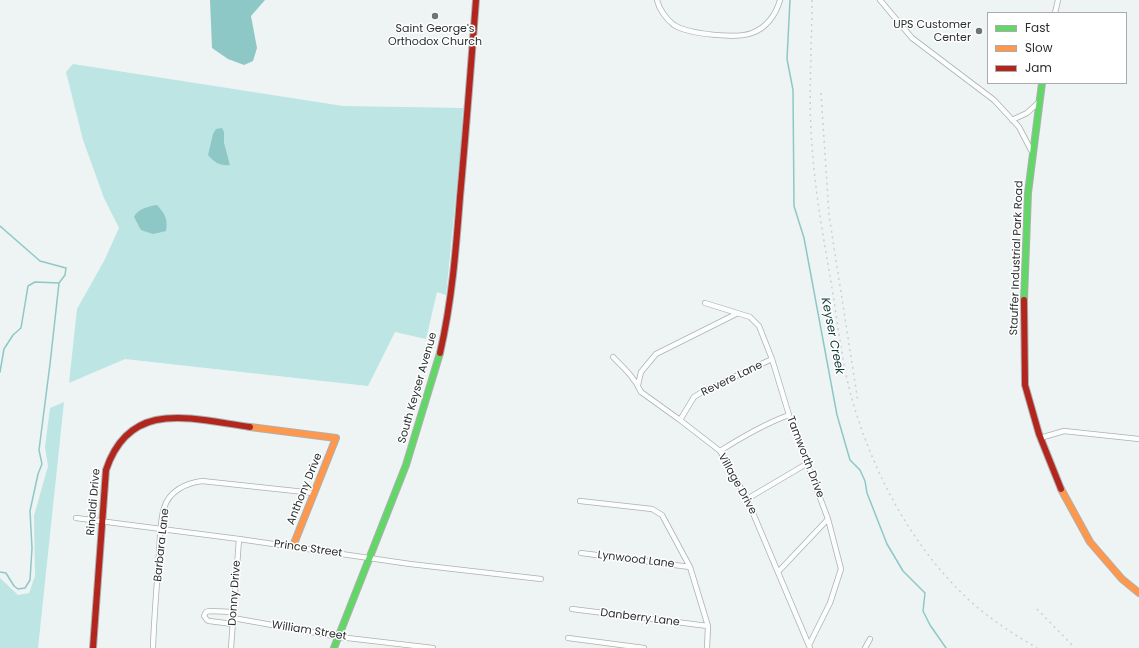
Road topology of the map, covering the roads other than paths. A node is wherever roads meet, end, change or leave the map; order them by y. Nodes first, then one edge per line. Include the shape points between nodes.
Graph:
1 (476, 0) edge
2 (657, 0) edge
3 (780, 0) edge
4 (880, 0) edge
5 (1058, 0) edge
6 (1055, 12) edge
7 (1042, 84) edge
8 (1040, 102) junction
9 (1012, 120) junction
10 (1033, 154) junction
11 (705, 303) dead end
12 (736, 314) junction
13 (614, 357) dead end
14 (772, 359) junction
15 (638, 385) junction
16 (789, 415) junction
17 (680, 420) junction
18 (336, 438) joint
19 (1040, 438) junction
20 (1139, 439) edge
21 (720, 451) junction
22 (808, 463) junction
23 (314, 493) junction
24 (747, 499) junction
25 (580, 501) dead end
26 (76, 518) dead end
27 (828, 519) junction
28 (101, 522) junction
29 (161, 530) junction
30 (239, 539) junction
31 (293, 546) junction
32 (581, 553) dead end
33 (370, 557) junction
34 (690, 567) junction
35 (778, 572) junction
36 (541, 579) dead end
37 (1139, 594) edge
38 (572, 609) dead end
39 (234, 612) junction
40 (233, 618) junction
41 (233, 624) junction
42 (708, 626) junction
43 (339, 637) junction
44 (568, 638) dead end
45 (870, 639) dead end
46 (810, 646) edge
47 (93, 648) edge
48 (153, 648) edge
49 (231, 648) edge
50 (334, 648) edge
51 (433, 648) edge
52 (644, 648) edge
53 (707, 648) edge
54 (865, 648) edge

1 - 33 street, South Keyser Avenue via 453,280 447,321 436,368 406,465
2 - 3 street via 666,17 685,30 713,35 742,36 766,24 777,11
4 - 9 street via 912,38 994,100
5 - 6 street
7 - 8 street, Stauffer Industrial Park Road
8 - 9 street
8 - 10 street, Stauffer Industrial Park Road
9 - 10 street
10 - 19 street, Stauffer Industrial Park Road via 1028,193 1023,319 1025,385
11 - 12 street, Tamworth Drive
12 - 14 street, Tamworth Drive via 750,317 759,326
12 - 15 street via 656,354 641,372
13 - 15 street, Village Drive
14 - 16 street, Tamworth Drive
14 - 17 street, Revere Lane via 694,397
15 - 17 street, Village Drive via 647,398
16 - 21 street via 745,435
16 - 22 street, Tamworth Drive
17 - 21 street, Village Drive
18 - 23 street, Anthony Drive
18 - 28 street, Rinaldi Drive via 175,417 149,421 124,436 109,456
19 - 20 street via 1064,431
19 - 37 street, Stauffer Industrial Park Road via 1063,493 1090,542 1122,579
21 - 24 street, Village Drive
22 - 24 street
22 - 27 street, Tamworth Drive
23 - 29 street, Barbara Lane via 191,482 176,490 169,498 164,508
23 - 31 street, Anthony Drive
24 - 35 street, Village Drive
25 - 34 street via 652,509 662,515
26 - 28 street, Prince Street
27 - 35 street
27 - 46 street, Tamworth Drive via 841,569 830,603
28 - 29 street, Prince Street
28 - 47 street, Rinaldi Drive
29 - 30 street, Prince Street
29 - 48 street, Barbara Lane
30 - 31 street, Prince Street
30 - 39 street, Donny Drive
31 - 33 street, Prince Street
32 - 34 street, Lynwood Lane
33 - 36 street, Prince Street
33 - 43 street, South Keyser Avenue
34 - 42 street
35 - 46 street, Village Drive
38 - 42 street, Danberry Lane
39 - 40 street, Donny Drive
39 - 41 street via 209,611 204,616 209,621
40 - 41 street, Donny Drive
40 - 43 street, William Street
41 - 49 street, Donny Drive
42 - 53 street
43 - 50 street, South Keyser Avenue
43 - 51 street, William Street
44 - 52 street
45 - 54 street

